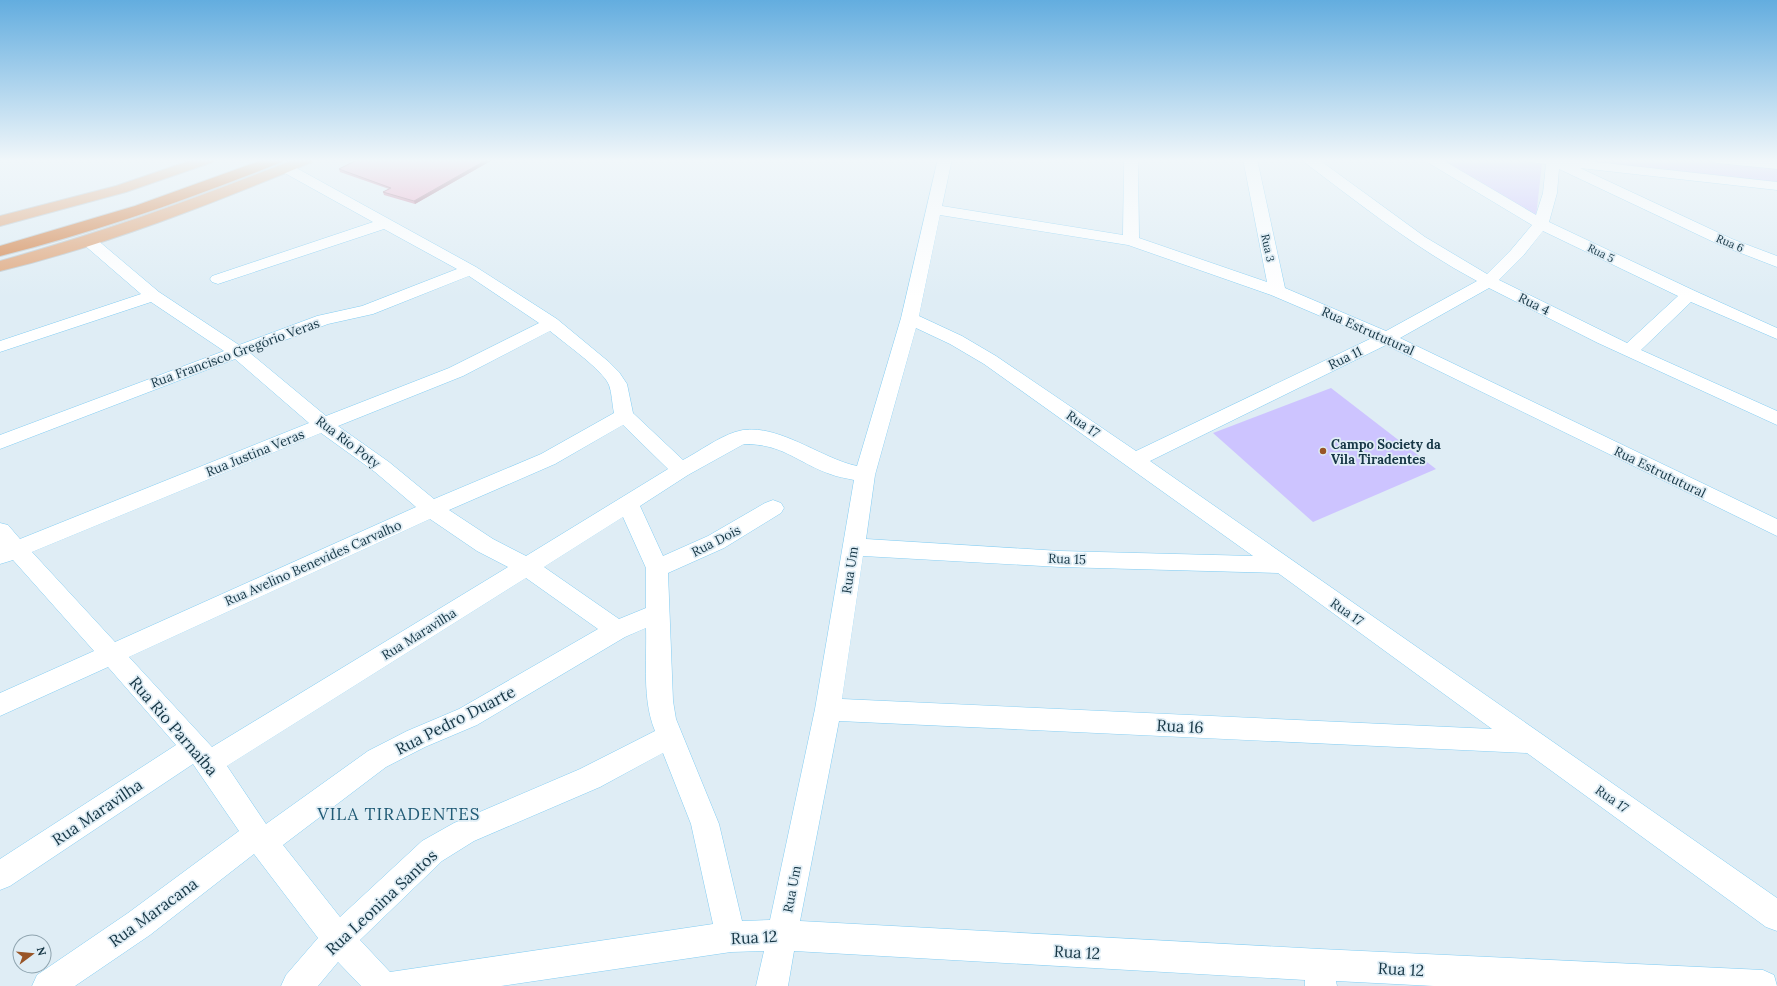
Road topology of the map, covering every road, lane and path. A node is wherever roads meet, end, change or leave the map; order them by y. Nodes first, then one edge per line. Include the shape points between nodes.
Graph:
1 (60, 205) edge
2 (111, 205) edge
3 (155, 205) edge
4 (187, 205) edge
5 (355, 205) edge
6 (934, 205) edge
7 (1131, 205) edge
8 (1259, 205) edge
9 (1371, 205) edge
10 (1509, 205) edge
11 (1547, 205) edge
12 (1647, 205) edge
13 (933, 209) junction
14 (0, 221) edge
15 (386, 223) junction
16 (1541, 224) junction
17 (0, 237) edge
18 (89, 241) junction
19 (1131, 241) junction
20 (0, 251) edge
21 (1777, 262) edge
22 (0, 266) edge
23 (470, 270) junction
24 (218, 279) dead end
25 (1489, 282) junction
26 (1277, 291) junction
27 (1689, 295) junction
28 (153, 296) junction
29 (910, 318) junction
30 (551, 323) junction
31 (1777, 334) edge
32 (1386, 338) junction
33 (0, 347) edge
34 (1629, 351) junction
35 (238, 352) junction
36 (624, 415) junction
37 (1777, 419) edge
38 (324, 425) junction
39 (0, 442) edge
40 (1135, 460) junction
41 (681, 470) junction
42 (865, 475) junction
43 (628, 504) junction
44 (772, 508) dead end
45 (432, 509) junction
46 (1777, 528) edge
47 (6, 546) edge
48 (854, 547) junction
49 (1280, 565) junction
50 (528, 567) junction
51 (657, 568) junction
52 (657, 614) junction
53 (617, 630) junction
54 (110, 654) junction
55 (0, 705) edge
56 (828, 709) junction
57 (670, 737) junction
58 (1531, 742) junction
59 (202, 755) junction
60 (260, 839) junction
61 (0, 876) edge
62 (1777, 916) edge
63 (783, 935) junction
64 (731, 937) junction
65 (338, 939) junction
66 (1320, 976) edge
67 (48, 986) edge
68 (296, 986) edge
69 (382, 986) edge
70 (394, 986) edge
71 (772, 986) edge
72 (1763, 986) edge

1 - 14 main road
2 - 17 highway
3 - 20 highway
4 - 18 main road via 153,220
5 - 15 street
6 - 13 street, Rua Um
7 - 19 street
8 - 26 street, Rua 3
9 - 25 street, Rua 4 via 1435,250
10 - 16 street, Rua 5
11 - 16 street, Rua 11
12 - 21 street, Rua 6 via 1726,242
13 - 19 street, Rua Estrututural
13 - 29 street, Rua Um
15 - 23 street
15 - 24 street
16 - 25 street, Rua 11
16 - 27 street, Rua 5
18 - 22 main road
18 - 28 street, Rua Rio Poty
19 - 26 street, Rua Estrututural
23 - 30 street
23 - 35 street, Rua Francisco Gregório Veras via 366,310 323,320
25 - 32 street, Rua 11 via 1444,309
25 - 34 street, Rua 4
26 - 32 street, Rua Estrututural
27 - 31 street, Rua 5
27 - 34 street
28 - 33 street
28 - 35 street, Rua Rio Poty
29 - 40 street, Rua 17 via 990,360
29 - 42 street, Rua Um
30 - 36 street via 612,376 618,384
30 - 38 street, Rua Justina Veras via 442,378
32 - 40 street, Rua 11
32 - 46 street, Rua Estrututural
34 - 37 street, Rua 4
35 - 38 street, Rua Rio Poty
35 - 39 street, Rua Francisco Gregório Veras
36 - 41 street
36 - 45 street, Rua Avelino Benevides Carvalho via 548,459
38 - 45 street, Rua Rio Poty via 382,467
38 - 47 street, Rua Justina Veras
40 - 49 street, Rua 17
41 - 42 street via 740,437 750,436 785,443 836,469
41 - 43 street, Rua Maravilha
42 - 48 street, Rua Um
43 - 50 street, Rua Maravilha
43 - 51 street
44 - 51 street, Rua Dois via 716,542
45 - 50 street, Rua Rio Poty via 491,548
45 - 54 street, Rua Avelino Benevides Carvalho
47 - 54 street, Rua Rio Parnaíba
48 - 49 street, Rua 15 via 1060,559
48 - 56 street, Rua Um
49 - 58 street, Rua 17
50 - 53 street, Rua Rio Poty
50 - 59 street, Rua Maravilha
51 - 52 street
52 - 53 street, Rua Pedro Duarte
52 - 57 street via 660,701 663,720
53 - 60 street, Rua Pedro Duarte via 468,717 377,759
54 - 55 street, Rua Avelino Benevides Carvalho
54 - 59 street, Rua Rio Parnaíba
56 - 58 street, Rua 16
56 - 63 street, Rua Um
57 - 64 street via 705,824
57 - 65 street, Rua Leonina Santos via 590,778 464,832 432,851
58 - 62 street, Rua 17
59 - 60 street, Rua Rio Parnaíba
59 - 61 street, Rua Maravilha
60 - 65 street, Rua Rio Parnaíba
60 - 67 street, Rua Maracana
63 - 64 street, Rua 12
63 - 66 street, Rua 12
63 - 71 street, Rua Um
64 - 70 street, Rua 12
65 - 68 street, Rua Leonina Santos
65 - 69 street, Rua Rio Parnaíba
66 - 72 street, Rua 12

